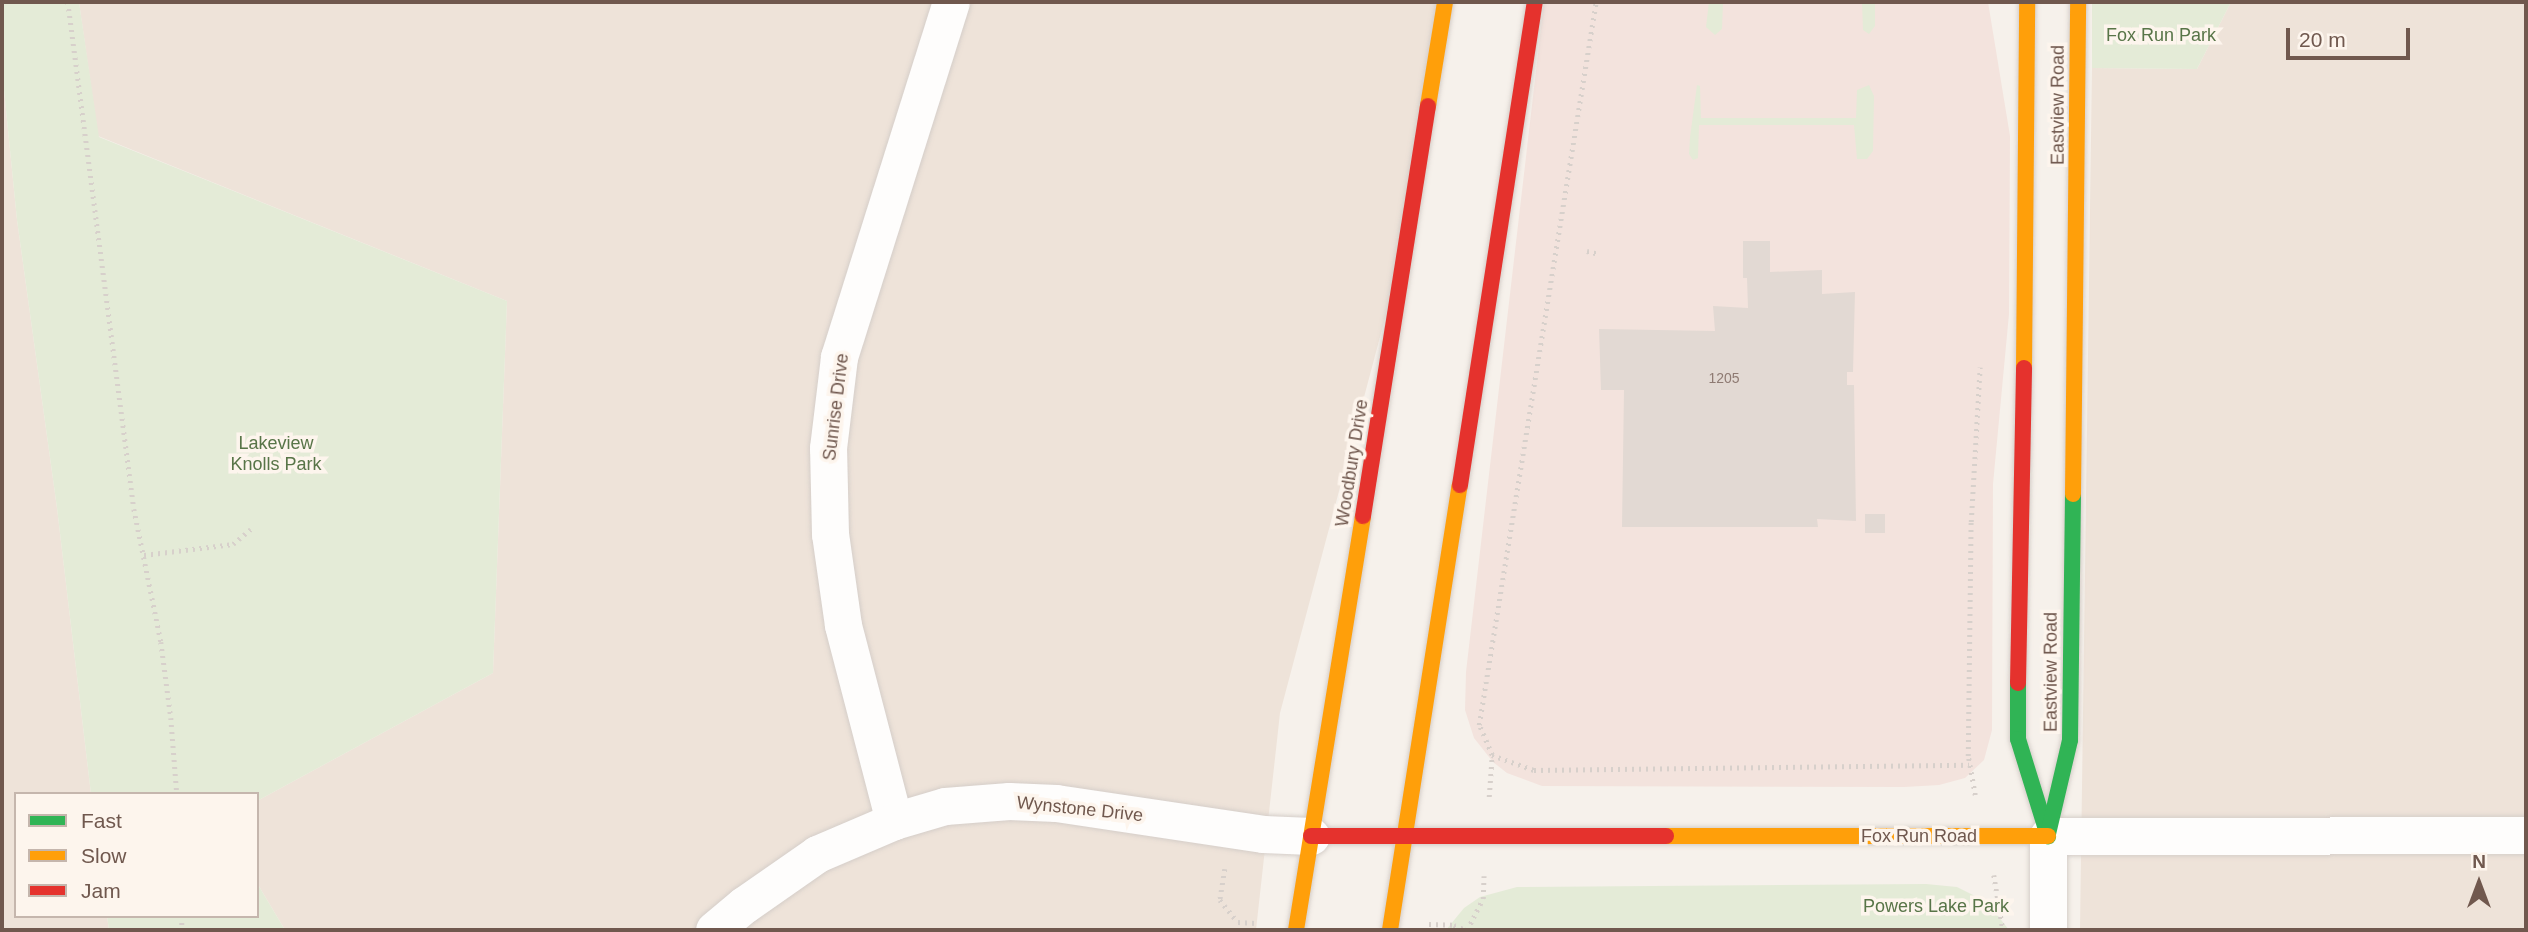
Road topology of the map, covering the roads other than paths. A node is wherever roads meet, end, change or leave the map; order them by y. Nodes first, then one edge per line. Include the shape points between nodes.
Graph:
1 (951, 2) edge
2 (1445, 2) edge
3 (1535, 2) edge
4 (2027, 2) edge
5 (2078, 2) edge
6 (894, 821) junction
7 (2526, 835) edge
8 (1311, 836) junction
9 (2048, 836) junction
10 (1404, 837) junction
11 (714, 930) edge
12 (1296, 930) edge
13 (1390, 930) edge
14 (2048, 930) edge

1 - 6 street, Sunrise Drive via 839,357 828,448 830,534 843,625
2 - 8 street, Woodbury Drive
3 - 10 street
4 - 9 street, Eastview Road via 2018,739
5 - 9 street, Eastview Road via 2070,740
6 - 8 street, Wynstone Drive via 946,806 1021,801 1263,834
6 - 11 street, Wynstone Drive via 817,854
7 - 9 street, Fox Run Road
8 - 10 street, Fox Run Road
8 - 12 street, Woodbury Drive
9 - 10 street, Fox Run Road
9 - 14 street
10 - 13 street

